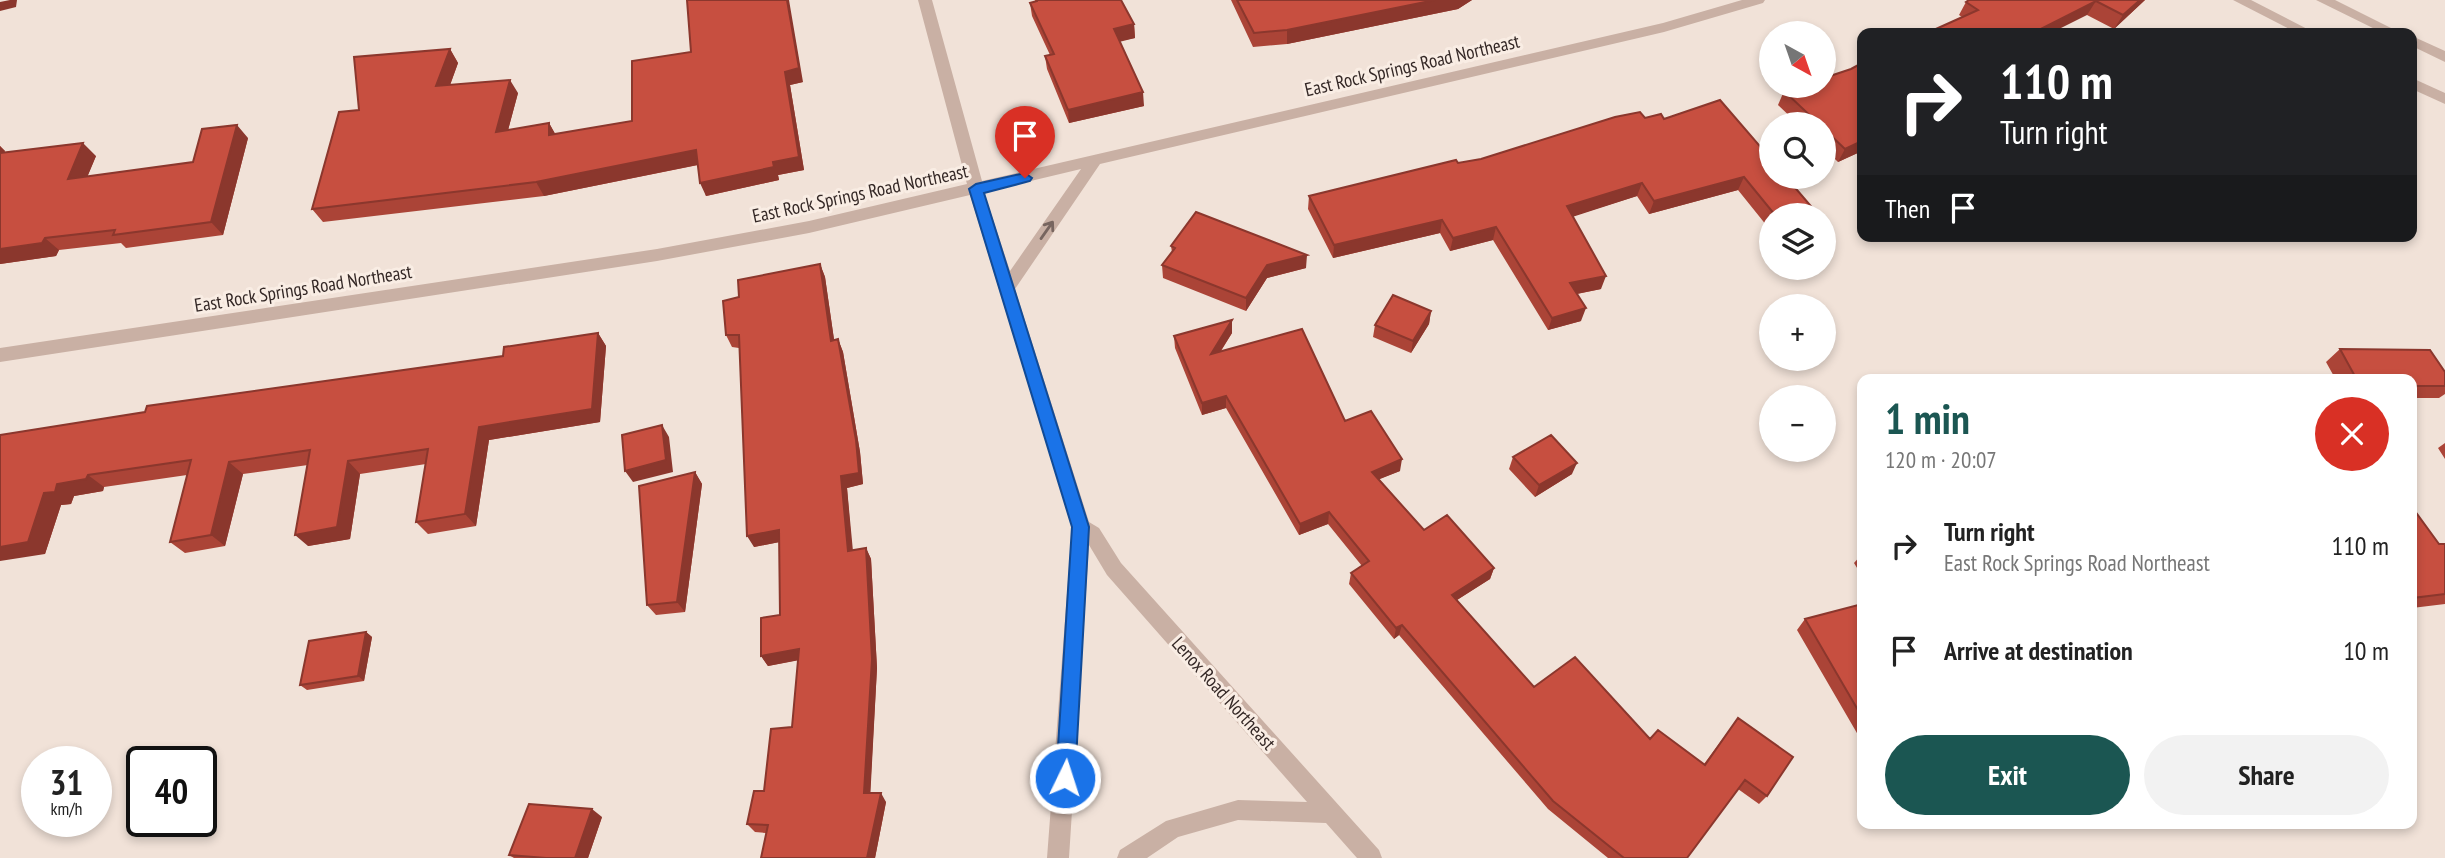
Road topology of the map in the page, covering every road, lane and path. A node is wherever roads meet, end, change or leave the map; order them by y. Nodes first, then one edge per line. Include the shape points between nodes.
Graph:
1 (925, 0) edge
2 (1758, 0) edge
3 (2240, 0) edge
4 (2323, 0) edge
5 (2298, 28) edge
6 (2383, 28) edge
7 (2417, 43) edge
8 (2445, 57) edge
9 (2417, 85) edge
10 (2445, 99) edge
11 (1094, 162) junction
12 (976, 189) junction
13 (1007, 286) junction
14 (0, 355) edge
15 (1081, 527) junction
16 (1331, 813) junction
17 (1058, 858) edge
18 (1128, 858) edge
19 (1371, 858) edge

1 - 12 street
2 - 11 street, East Rock Springs Road Northeast via 1664,27
3 - 5 street
4 - 6 street
7 - 8 street
9 - 10 street
11 - 12 street, East Rock Springs Road Northeast
13 -> 11 street
12 - 13 street
12 - 14 street, East Rock Springs Road Northeast via 657,255
13 - 15 street
15 - 16 street, Lenox Road Northeast via 1092,534 1114,569
15 - 17 street
16 - 18 street via 1238,810 1173,828
16 - 19 street, Lenox Road Northeast

